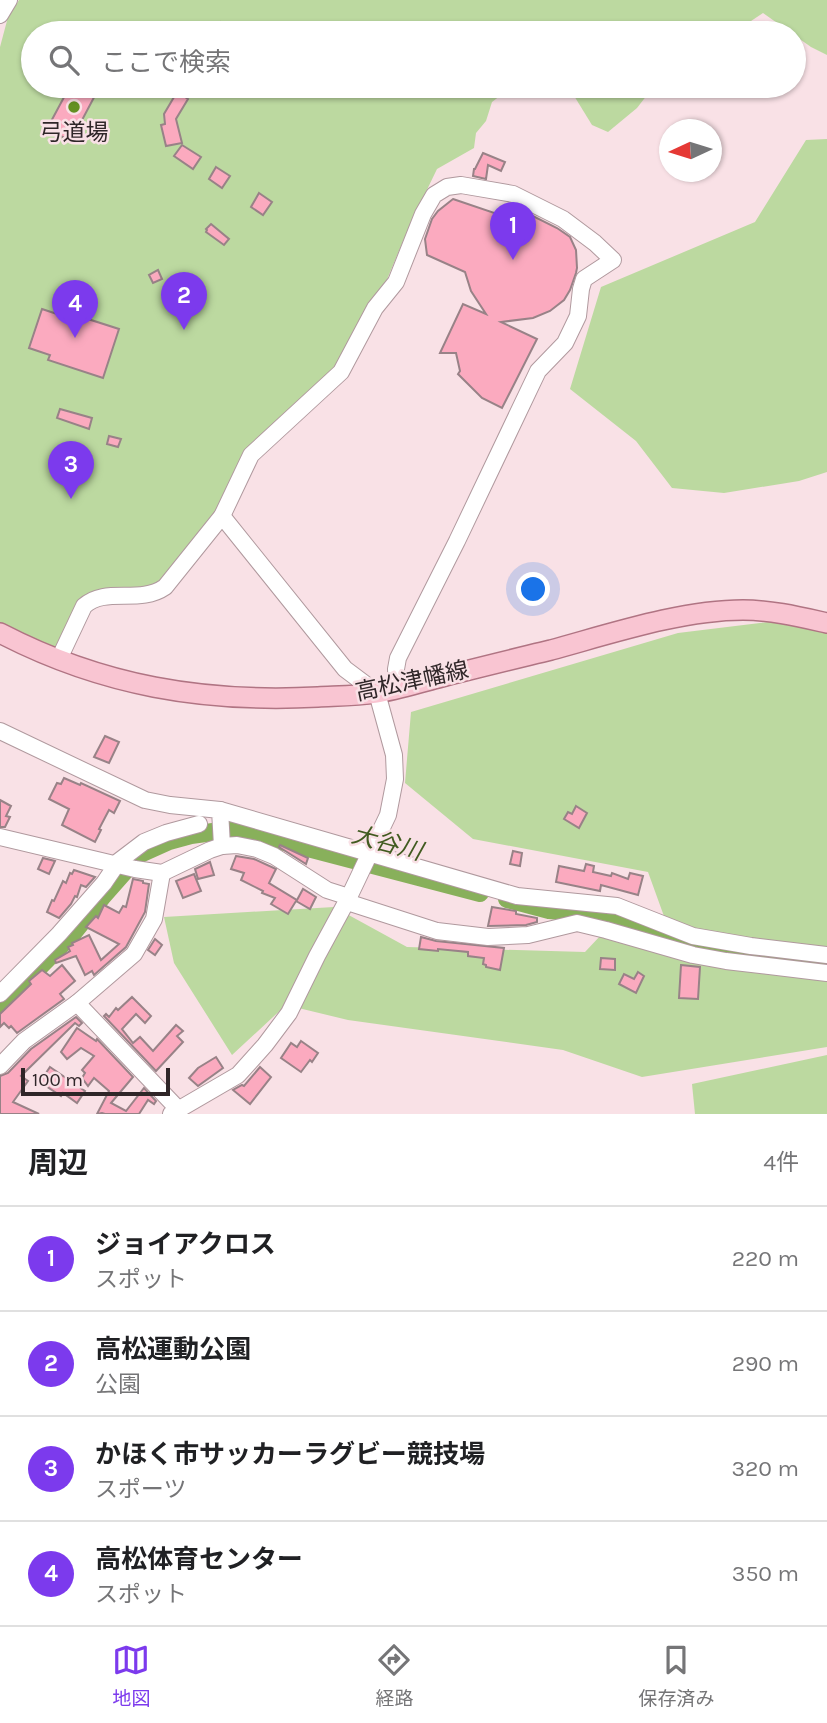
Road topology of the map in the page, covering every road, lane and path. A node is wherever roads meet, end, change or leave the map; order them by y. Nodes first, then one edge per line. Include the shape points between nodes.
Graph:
1 (9, 0) edge
2 (0, 15) edge
3 (222, 516) junction
4 (827, 623) edge
5 (0, 633) edge
6 (59, 659) junction
7 (397, 688) junction
8 (377, 693) junction
9 (0, 730) edge
10 (220, 813) junction
11 (199, 824) dead end
12 (0, 837) edge
13 (222, 842) junction
14 (367, 858) junction
15 (123, 866) junction
16 (162, 873) junction
17 (348, 900) junction
18 (827, 955) edge
19 (827, 973) edge
20 (0, 994) edge
21 (77, 1003) junction
22 (0, 1066) edge
23 (174, 1112) edge

1 - 2 street
3 - 6 street via 157,593 99,597 84,606
3 - 7 street via 251,455 341,372 375,308 396,282 423,214 435,195 447,187 513,194 562,219 613,260 584,279 578,316 565,343 538,371 398,658
3 - 8 street via 345,669
4 - 7 main road, 高松津幡線 via 743,610 698,614
5 - 6 main road, 高松津幡線
6 - 8 main road, 高松津幡線 via 137,685 186,693 292,698
7 - 8 main road, 高松津幡線
8 - 14 street via 394,755 395,779 388,816
9 - 10 street via 145,800
10 - 13 street
10 - 14 street
11 - 15 street via 144,842 119,861
12 - 15 street
13 - 16 street
13 - 17 street via 274,856
14 - 17 street
14 - 18 street via 517,896 617,906 693,936
15 - 16 street
15 - 20 street
16 - 21 street via 155,919 134,954
17 - 19 street via 437,931 488,937 577,923 694,955
17 - 23 street via 289,1013 265,1045 238,1075
21 - 22 street via 24,1041
21 - 23 street

